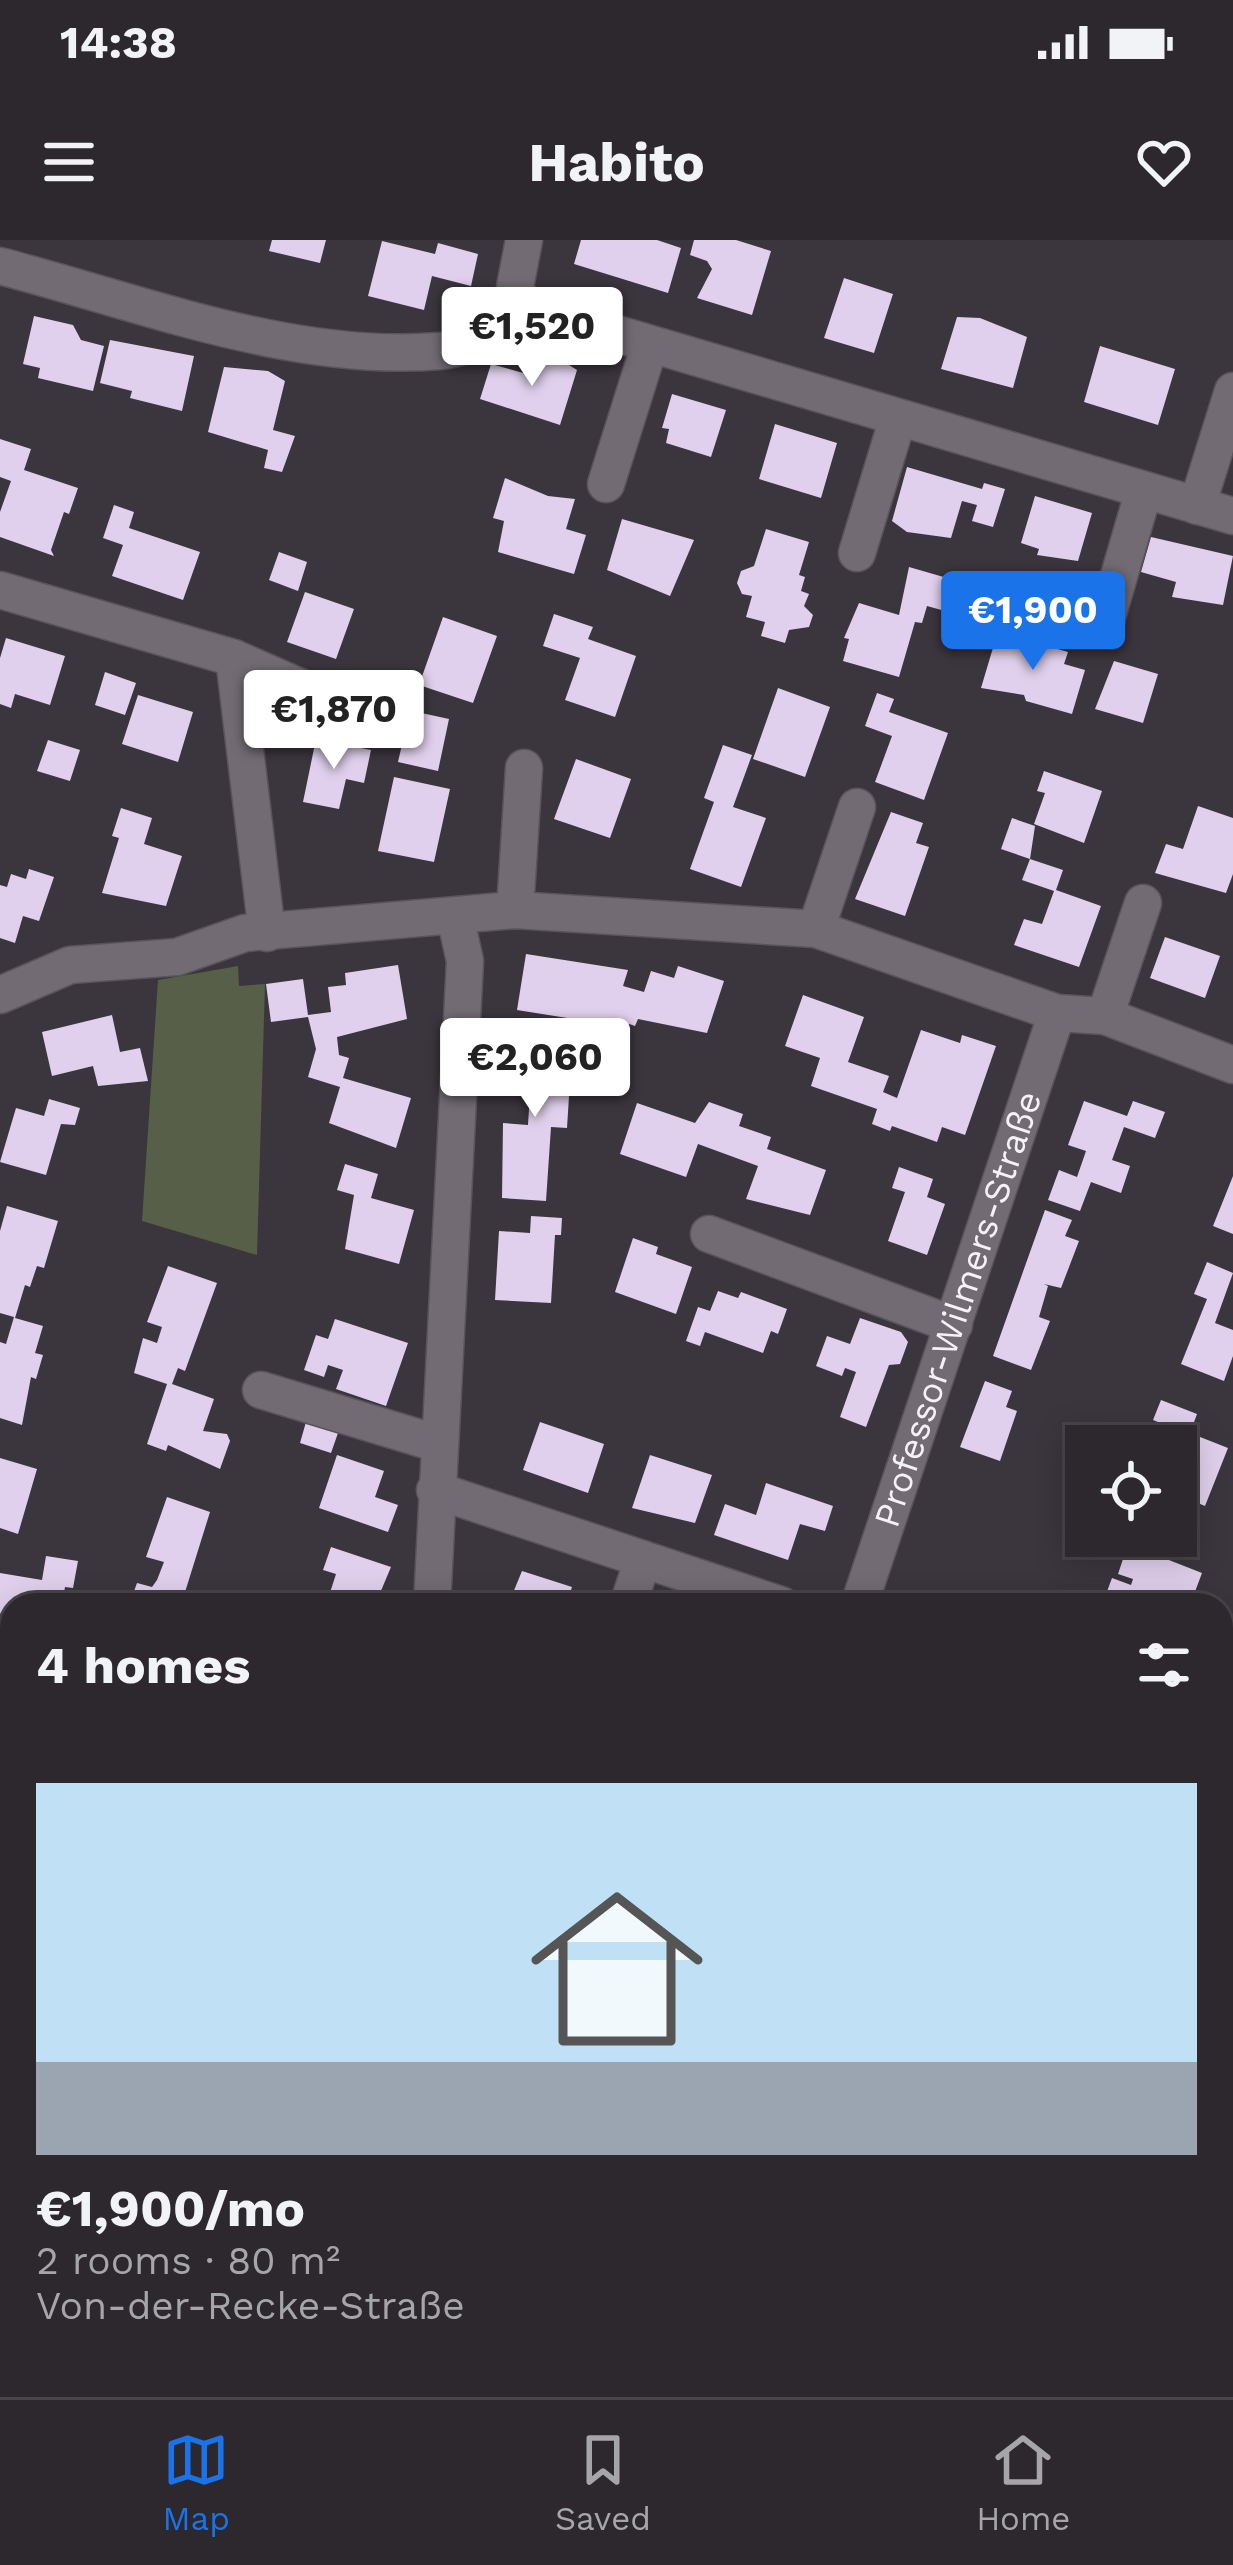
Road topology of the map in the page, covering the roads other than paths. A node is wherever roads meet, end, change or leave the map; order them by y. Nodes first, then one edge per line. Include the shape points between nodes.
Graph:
1 (524, 240) edge
2 (0, 266) edge
3 (527, 317) junction
4 (650, 344) junction
5 (1233, 391) edge
6 (898, 418) junction
7 (606, 484) dead end
8 (1144, 490) junction
9 (1197, 506) junction
10 (1233, 516) edge
11 (857, 553) dead end
12 (0, 590) edge
13 (1105, 624) dead end
14 (234, 658) junction
15 (377, 721) dead end
16 (524, 768) dead end
17 (857, 807) dead end
18 (1143, 903) dead end
19 (515, 910) junction
20 (455, 916) junction
21 (816, 929) junction
22 (267, 933) junction
23 (0, 995) edge
24 (1058, 1013) junction
25 (1105, 1016) junction
26 (1233, 1065) edge
27 (709, 1234) dead end
28 (954, 1325) junction
29 (260, 1390) dead end
30 (439, 1444) junction
31 (435, 1490) junction
32 (644, 1559) junction
33 (432, 1593) edge
34 (632, 1593) edge
35 (745, 1593) edge
36 (864, 1593) edge

1 - 3 street via 515,287
2 - 3 street via 330,352 446,351
3 - 4 street via 553,315
4 - 6 street
4 - 7 street
5 - 9 street
6 - 8 street
6 - 11 street
8 - 9 street
8 - 13 street
9 - 10 street
12 - 14 street
14 - 15 street
14 - 22 street
16 - 19 street
17 - 21 street
18 - 25 street
19 - 20 street
19 - 21 street
20 - 22 street
20 - 30 street via 465,961
21 - 24 street
22 - 23 street via 177,957 70,965
24 - 25 street
24 - 28 street, Professor-Wilmers-Straße
25 - 26 street
27 - 28 street
28 - 36 street, Professor-Wilmers-Straße
29 - 30 street
30 - 31 street
31 - 32 street
31 - 33 street
32 - 34 street
32 - 35 street

